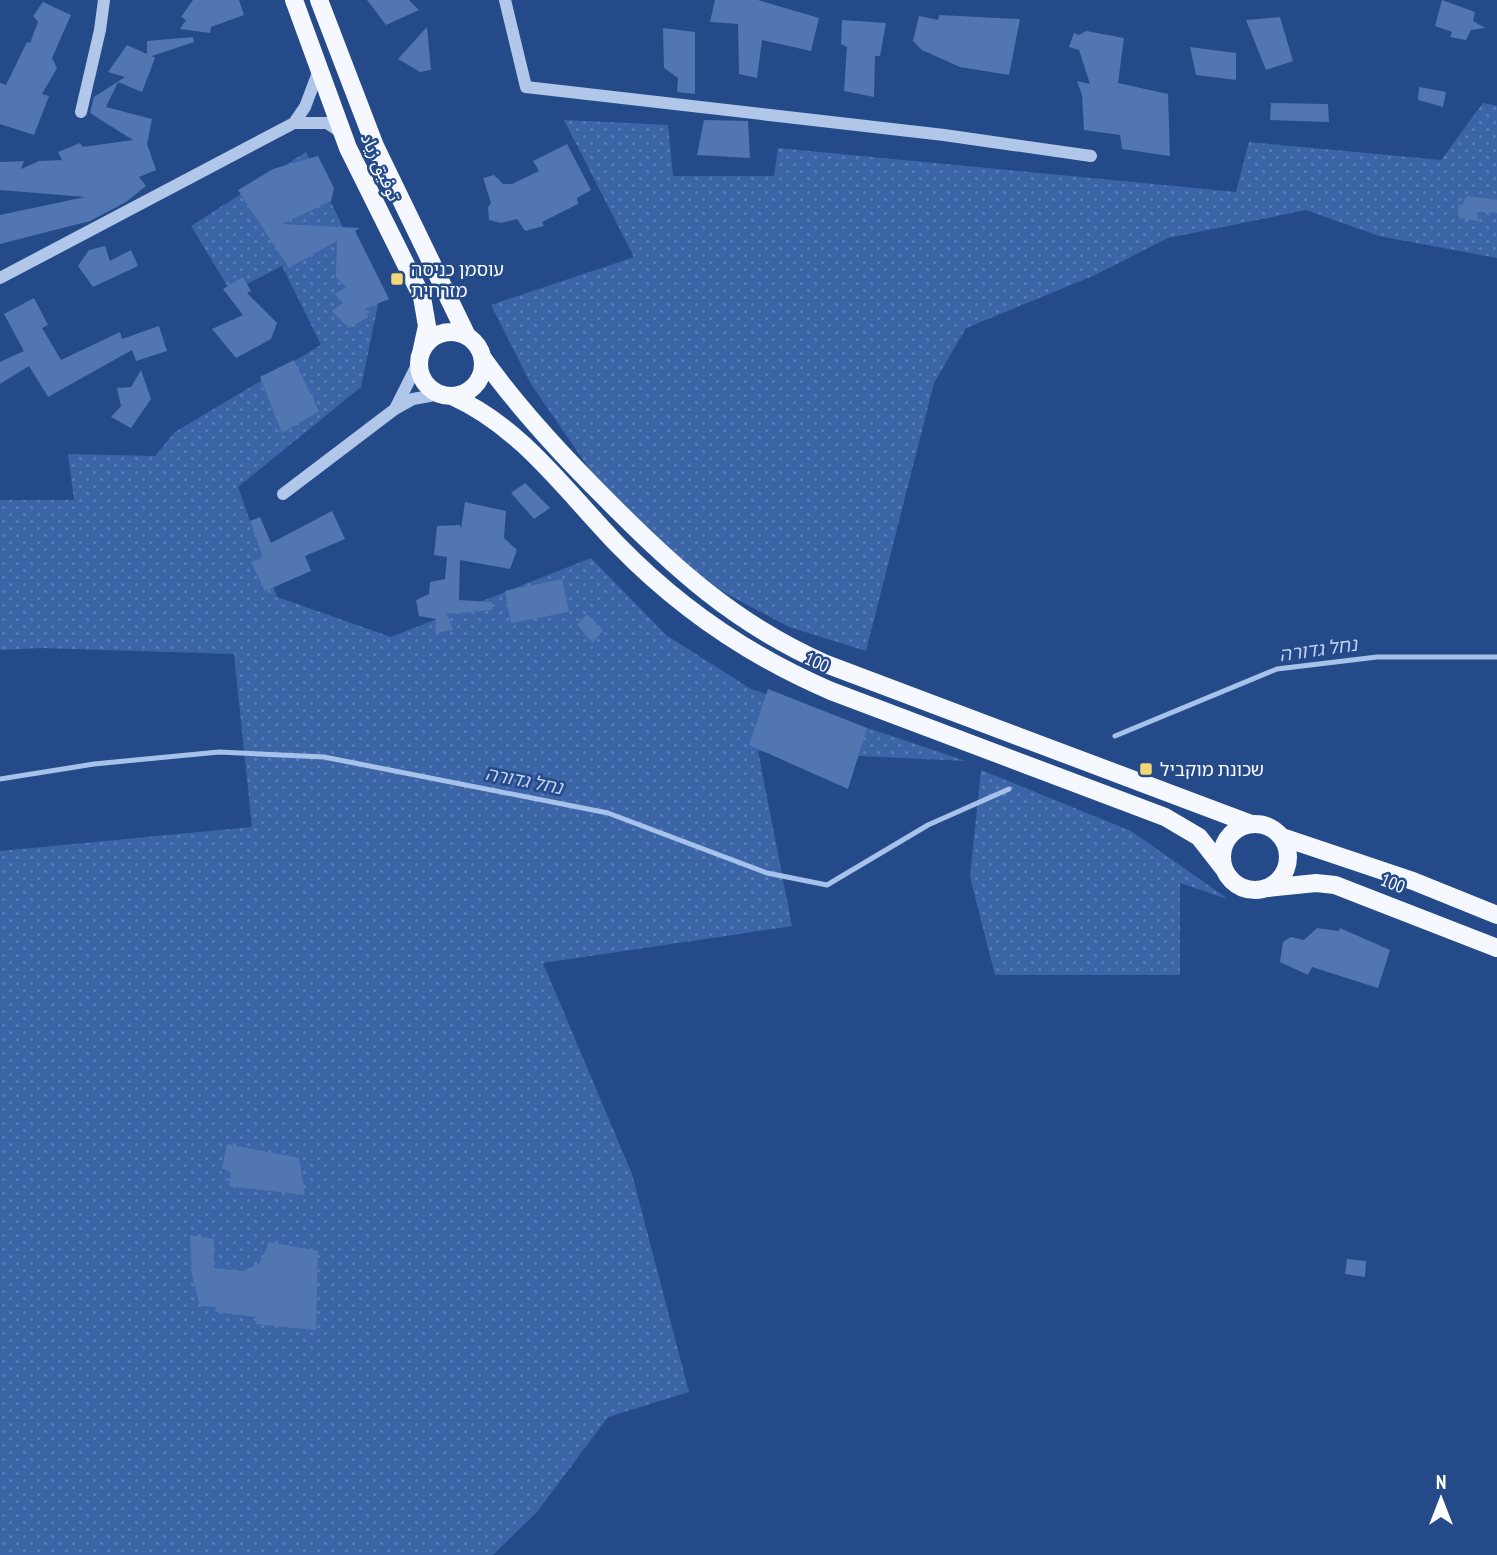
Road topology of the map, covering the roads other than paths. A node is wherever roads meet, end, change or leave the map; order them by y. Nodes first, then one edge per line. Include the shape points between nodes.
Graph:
1 (104, 0) edge
2 (295, 0) edge
3 (319, 0) edge
4 (505, 0) edge
5 (319, 70) junction
6 (80, 111) dead end
7 (294, 123) junction
8 (343, 134) junction
9 (1091, 156) dead end
10 (0, 278) edge
11 (467, 337) junction
12 (420, 356) junction
13 (482, 357) junction
14 (446, 395) junction
15 (395, 409) junction
16 (283, 494) dead end
17 (1251, 824) junction
18 (1282, 837) junction
19 (1224, 869) junction
20 (1268, 888) junction
21 (1497, 915) edge
22 (1497, 948) edge

1 - 6 street
2 - 5 main road, توفيق زياد
3 - 11 main road, توفيق زياد via 375,146
4 - 9 street via 526,86
5 - 7 street
5 - 8 main road, توفيق زياد
7 - 8 street via 327,123
7 - 10 street
8 - 12 main road, توفيق زياد via 419,290 428,326
11 - 12 main road via 457,332 437,335
11 - 13 main road
12 - 14 main road via 425,384
12 - 15 street
13 - 14 main road via 476,383 469,390
13 - 17 main road, 100 via 515,403 648,541 746,622 826,664
14 - 15 street via 413,399
14 - 19 main road, 100 via 498,421 643,570 738,644 831,691 1165,817 1199,837
15 - 16 street
17 - 18 main road via 1267,826
17 - 19 main road via 1228,838 1223,848
18 - 20 main road via 1289,863
18 - 21 main road, 100
19 - 20 main road via 1247,890
20 - 22 main road, 100 via 1335,885

